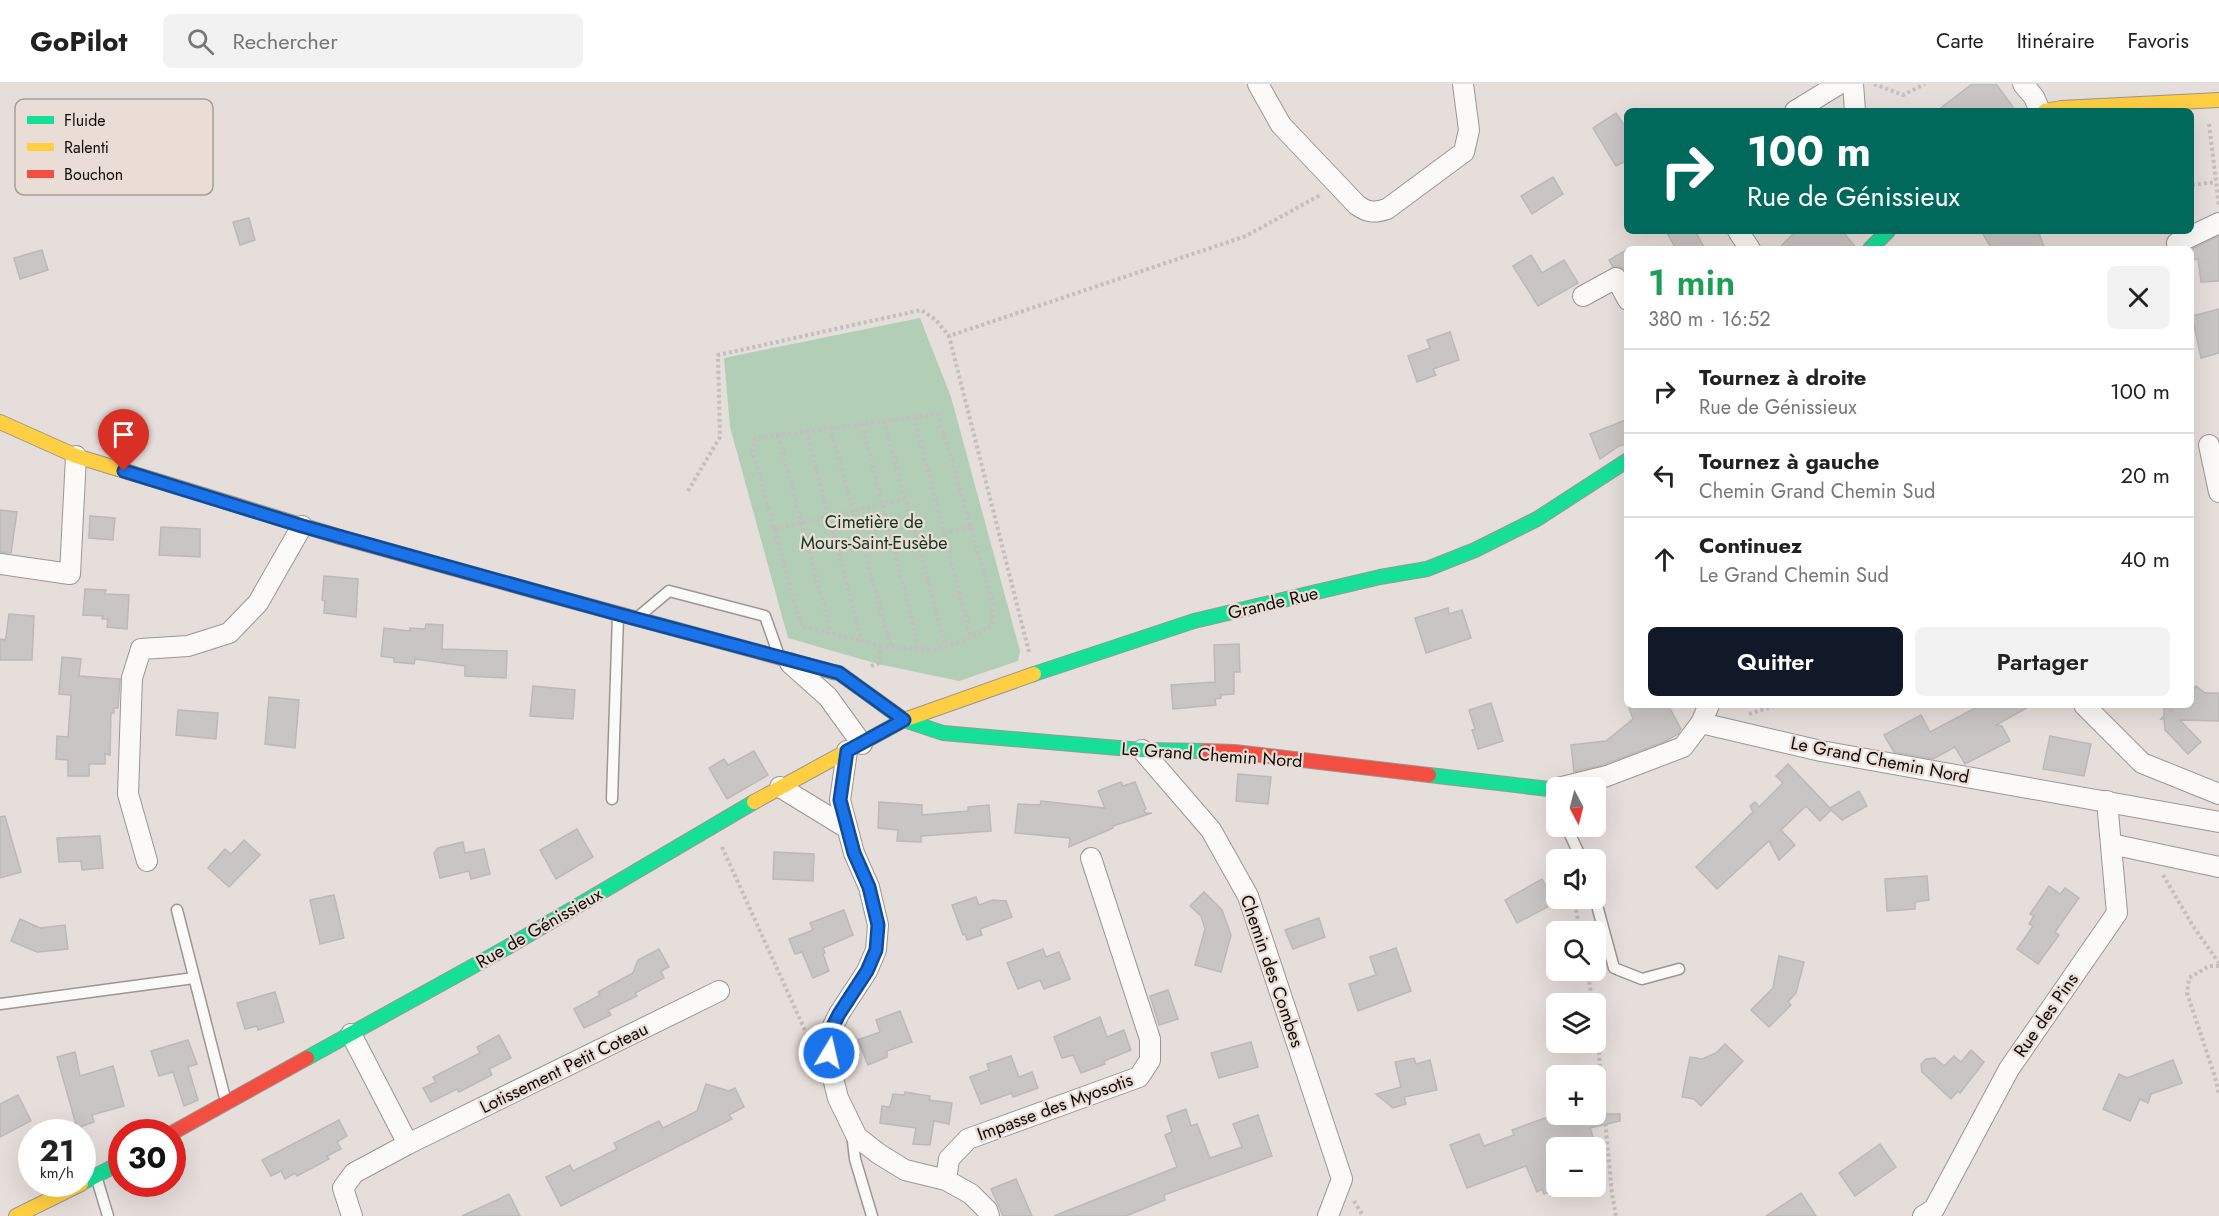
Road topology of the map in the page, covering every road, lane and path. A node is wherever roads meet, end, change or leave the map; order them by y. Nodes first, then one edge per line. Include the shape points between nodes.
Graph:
1 (1463, 84) edge
2 (1839, 84) edge
3 (1853, 84) edge
4 (1874, 84) edge
5 (1925, 84) edge
6 (2022, 84) edge
7 (1261, 85) edge
8 (2213, 100) edge
9 (2182, 106) edge
10 (1800, 108) edge
11 (1855, 108) edge
12 (2039, 108) edge
13 (2061, 108) edge
14 (2216, 182) junction
15 (1339, 184) junction
16 (2194, 185) edge
17 (2219, 207) edge
18 (2219, 223) edge
19 (1885, 234) edge
20 (2177, 243) dead end
21 (1873, 246) edge
22 (1624, 293) edge
23 (1583, 296) dead end
24 (949, 336) junction
25 (914, 417) junction
26 (884, 421) junction
27 (0, 422) edge
28 (862, 424) junction
29 (830, 428) junction
30 (806, 431) junction
31 (778, 435) junction
32 (2209, 445) dead end
33 (76, 456) junction
34 (1624, 463) edge
35 (688, 491) dead end
36 (2219, 492) edge
37 (905, 499) junction
38 (882, 504) junction
39 (853, 511) junction
40 (829, 516) junction
41 (801, 521) junction
42 (302, 526) junction
43 (971, 527) junction
44 (774, 529) junction
45 (944, 533) junction
46 (0, 564) edge
47 (618, 614) junction
48 (635, 619) junction
49 (831, 634) junction
50 (971, 637) junction
51 (862, 642) junction
52 (881, 646) junction
53 (891, 647) junction
54 (946, 647) junction
55 (919, 649) junction
56 (781, 657) junction
57 (878, 664) dead end
58 (1035, 675) junction
59 (2087, 708) edge
60 (1705, 714) edge
61 (904, 720) junction
62 (854, 747) junction
63 (1142, 750) junction
64 (1603, 777) edge
65 (780, 787) junction
66 (1546, 787) edge
67 (2219, 794) edge
68 (612, 799) dead end
69 (2107, 801) junction
70 (2219, 822) edge
71 (713, 826) junction
72 (847, 828) junction
73 (2111, 844) junction
74 (2148, 852) junction
75 (1091, 858) dead end
76 (147, 861) dead end
77 (2219, 867) edge
78 (1598, 909) edge
79 (177, 910) dead end
80 (2219, 965) edge
81 (1679, 969) dead end
82 (194, 978) junction
83 (719, 992) dead end
84 (0, 1004) edge
85 (351, 1034) junction
86 (809, 1040) dead end
87 (1599, 1053) edge
88 (2219, 1094) edge
89 (226, 1104) junction
90 (851, 1123) junction
91 (186, 1125) edge
92 (408, 1144) junction
93 (108, 1170) edge
94 (96, 1176) joint
95 (946, 1180) junction
96 (54, 1197) edge
97 (16, 1216) edge
98 (108, 1216) edge
99 (352, 1216) edge
100 (872, 1216) edge
101 (989, 1216) edge
102 (1328, 1216) edge
103 (1616, 1216) edge
104 (1923, 1216) edge

1 - 15 street via 1469,130 1464,152 1376,212 1357,205
2 - 10 street
3 - 11 street
4 - 5 path via 1903,96
6 - 12 street
7 - 15 street via 1281,125
8 - 9 street
8 - 14 path
9 - 13 street
14 - 16 path
14 - 17 path
15 - 24 path via 1246,236
18 - 20 street
19 - 21 street
22 - 23 street via 1616,278
24 - 35 path via 921,310 718,355 720,437
24 - 58 path
25 - 26 path
25 - 43 path via 938,414
25 - 45 path
26 - 28 path
26 - 37 path
27 - 33 street, Le Grand Chemin Nord
28 - 29 path
28 - 38 path
29 - 30 path
29 - 39 path
30 - 31 path
30 - 40 path
31 - 41 path
31 - 44 path via 755,438 752,449
32 - 36 street
33 - 42 street, Le Grand Chemin Nord
33 - 46 street via 70,574
34 - 58 street, Grande Rue via 1538,519 1427,569 1194,621
37 - 38 path
37 - 54 path
38 - 39 path
38 - 55 path
39 - 40 path
39 - 53 path
40 - 41 path
40 - 51 path
41 - 44 path
41 - 49 path
42 - 47 street, Le Grand Chemin Nord
42 - 76 street via 258,603 229,633 188,646 141,649 132,678 128,794
43 - 45 path
43 - 50 path via 993,604 993,626
44 - 49 path via 801,626
45 - 50 path
47 - 48 street, Le Grand Chemin Nord
47 - 68 lane
48 - 56 street, Le Grand Chemin Nord
48 - 56 lane via 669,591 765,616
49 - 51 path
50 - 54 path
51 - 52 path
52 - 53 path
52 - 57 path
53 - 55 path
54 - 55 path
56 - 61 street, Le Grand Chemin Nord via 839,673
56 - 62 street via 828,697
58 - 61 street, Grande Rue
59 - 67 street via 2142,763
60 - 64 street, Le Grand Chemin Nord via 1683,747
60 - 69 street, Le Grand Chemin Nord via 1821,751
61 - 62 street, Rue de Génissieux
61 - 63 street, Le Grand Chemin Nord via 943,733
62 - 65 street, Rue de Génissieux
62 - 72 street via 840,800
63 - 66 street, Le Grand Chemin Nord via 1235,753
63 - 102 street, Chemin des Combes via 1210,830 1248,896 1342,1179
65 - 71 street, Rue de Génissieux
65 - 72 street
69 - 70 street, Le Grand Chemin Nord
69 - 73 street, Rue des Pins
71 - 85 street, Rue de Génissieux
71 - 86 path
72 - 90 street via 878,925 876,950 867,971 828,1036 838,1098
73 - 74 street
73 - 104 street, Rue des Pins via 2117,913 2009,1069 1934,1209
74 - 77 street
74 - 80 path
75 - 95 street, Impasse des Myosotis via 1150,1039 1150,1060 1139,1077 968,1139 950,1159
78 - 81 lane via 1614,968 1642,979
79 - 82 lane
80 - 88 path via 2209,966 2189,978 2187,993
82 - 84 lane
82 - 89 lane
83 - 92 street, Lotissement Petit Coteau
85 - 89 street, Rue de Génissieux
85 - 92 street
87 - 103 path
89 - 91 street, Rue de Génissieux
90 - 95 street via 857,1137 879,1155 905,1170
90 - 100 lane via 855,1158
92 - 99 street, Lotissement Petit Coteau via 354,1173 343,1188
93 - 94 street
94 - 98 lane
95 - 101 street via 971,1194
96 - 97 street

